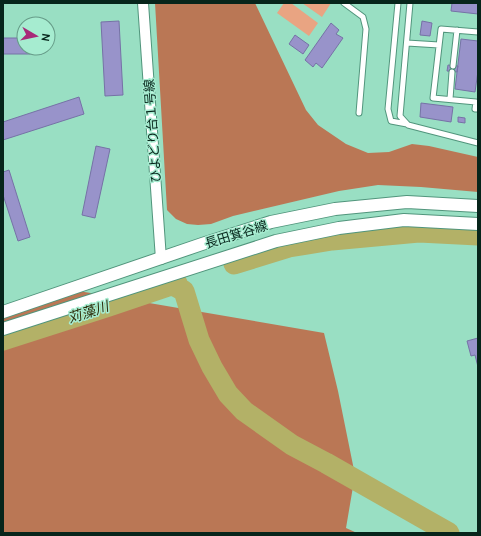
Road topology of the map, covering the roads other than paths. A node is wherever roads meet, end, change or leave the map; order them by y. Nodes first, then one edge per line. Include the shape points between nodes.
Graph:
1 (143, 3) edge
2 (344, 3) edge
3 (398, 3) edge
4 (410, 3) edge
5 (457, 30) junction
6 (478, 32) edge
7 (407, 43) junction
8 (439, 45) junction
9 (453, 66) dead end
10 (452, 72) dead end
11 (450, 99) junction
12 (478, 109) edge
13 (358, 113) dead end
14 (408, 125) junction
15 (478, 143) edge
16 (478, 206) edge
17 (478, 224) edge
18 (161, 259) junction
19 (3, 312) edge
20 (4, 326) edge

1 - 18 street, ひよどり台１号線
2 - 13 lane via 363,17 366,29
3 - 14 lane via 388,109 391,121
4 - 7 lane
5 - 6 lane
5 - 8 lane via 440,29
5 - 9 lane
7 - 8 lane
7 - 14 lane via 400,116
8 - 11 lane via 434,98
10 - 11 lane
11 - 12 lane via 476,102 475,109
14 - 15 lane
16 - 18 street, 長田箕谷線 via 407,202 336,210 271,222
17 - 20 street, 長田箕谷線 via 404,220 339,228 276,241
18 - 19 street, 長田箕谷線

